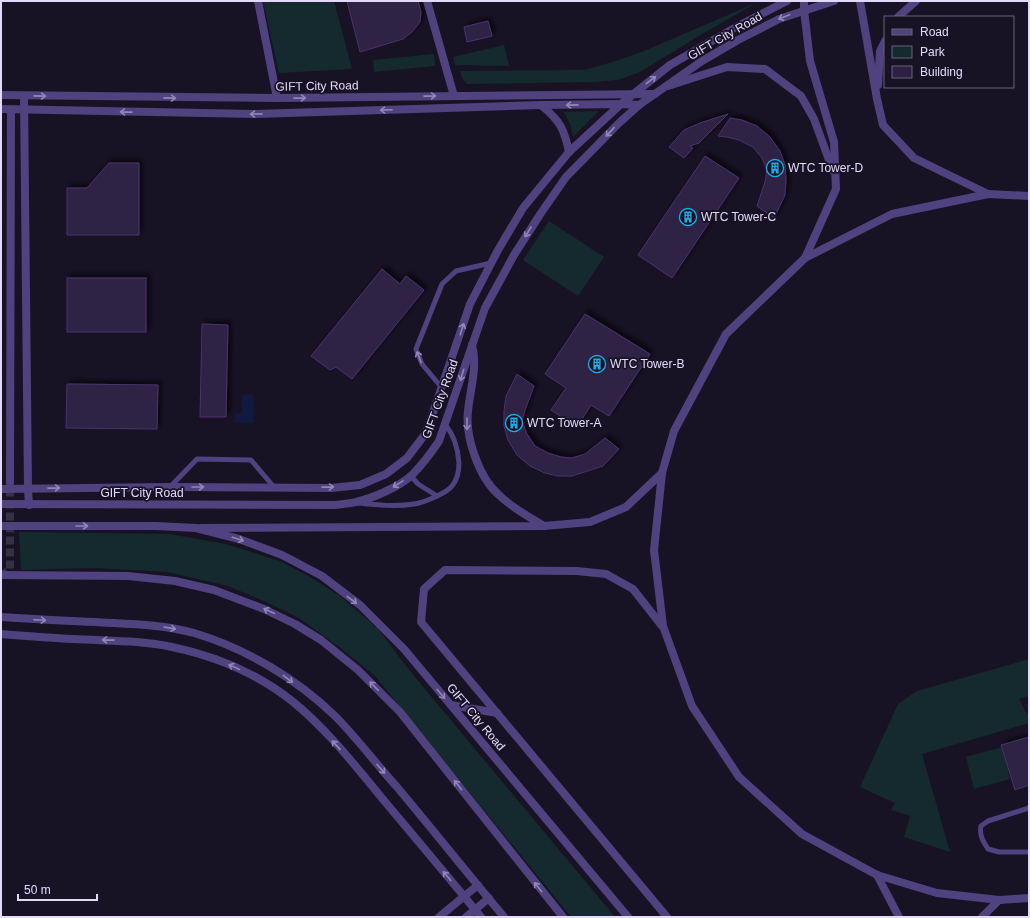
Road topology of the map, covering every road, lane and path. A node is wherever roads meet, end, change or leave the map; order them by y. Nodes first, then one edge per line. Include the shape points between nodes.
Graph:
1 (258, 1) edge
2 (427, 1) edge
3 (788, 1) edge
4 (804, 1) edge
5 (834, 1) edge
6 (860, 1) edge
7 (916, 1) edge
8 (804, 10) junction
9 (899, 16) edge
10 (884, 43) edge
11 (666, 87) junction
12 (633, 94) junction
13 (655, 94) junction
14 (1, 95) edge
15 (24, 96) junction
16 (454, 96) junction
17 (277, 98) junction
18 (877, 99) junction
19 (621, 104) junction
20 (541, 105) junction
21 (639, 105) junction
22 (1, 109) edge
23 (11, 110) junction
24 (24, 110) junction
25 (569, 152) junction
26 (836, 178) junction
27 (988, 194) junction
28 (1029, 196) edge
29 (805, 258) junction
30 (491, 263) junction
31 (472, 344) junction
32 (442, 388) junction
33 (445, 424) junction
34 (662, 473) junction
35 (411, 476) junction
36 (10, 482) tunnel mouth
37 (170, 487) junction
38 (274, 487) junction
39 (1, 489) edge
40 (28, 489) junction
41 (437, 496) junction
42 (356, 502) junction
43 (1, 504) edge
44 (29, 505) junction
45 (1, 526) edge
46 (544, 526) junction
47 (196, 528) junction
48 (1, 575) edge
49 (1, 617) edge
50 (663, 626) junction
51 (1, 634) edge
52 (451, 705) junction
53 (497, 713) junction
54 (1029, 808) edge
55 (1029, 852) edge
56 (877, 875) junction
57 (478, 885) junction
58 (464, 897) junction
59 (489, 898) junction
60 (1029, 898) edge
61 (999, 900) junction
62 (475, 910) junction
63 (439, 917) edge
64 (466, 917) edge
65 (481, 917) edge
66 (504, 917) edge
67 (563, 917) edge
68 (628, 917) edge
69 (667, 917) edge
70 (899, 917) edge
71 (982, 917) edge

1 - 17 street
2 - 16 street
12 -> 3 street, GIFT City Road via 670,65
4 - 8 street
5 - 8 street, GIFT City Road
6 - 18 street
7 - 9 street
8 -> 11 street, GIFT City Road via 779,18 738,40 702,61
8 - 26 street via 810,61 834,142
10 - 18 street via 880,52
11 - 13 street, GIFT City Road
11 - 26 street via 727,67 765,69 801,96 814,119
12 - 13 street, GIFT City Road
12 - 16 street, GIFT City Road
12 - 19 street, GIFT City Road
13 - 21 street, GIFT City Road
14 - 15 street, GIFT City Road
15 -> 17 street, GIFT City Road
15 - 24 street
17 -> 16 street, GIFT City Road
18 - 27 street via 883,124 914,158
19 -> 20 street
19 - 21 street
19 - 25 street, GIFT City Road
20 -> 24 street via 255,114
20 - 25 street via 554,116 562,128
21 -> 31 street, GIFT City Road via 566,178 541,212 485,308
22 - 23 street
23 - 24 street
23 - 36 street
24 - 40 street
25 - 30 street, GIFT City Road via 523,208
26 - 29 street via 836,189
27 - 28 street
27 - 29 street via 892,214
29 - 34 street via 726,334 674,431
32 -> 30 street, GIFT City Road via 470,304
32 -> 30 lane via 422,364 416,349 442,284 456,271
31 -> 33 street, GIFT City Road
31 -> 46 street via 475,355 467,413 467,431 472,448 482,472 497,494 513,508
38 -> 32 street, GIFT City Road via 331,488 360,485 386,474 406,458 426,433
33 - 35 street, GIFT City Road via 439,441
33 - 41 lane via 452,433 459,455 459,470 452,487
34 - 46 street via 626,507 590,522
34 - 50 street via 654,550
35 - 41 lane via 418,484
35 -> 42 street, GIFT City Road via 376,496
37 -> 38 street, GIFT City Road
37 - 38 lane via 197,459 251,460
40 -> 37 street, GIFT City Road
39 - 40 street, GIFT City Road
40 - 44 street
41 - 42 lane via 415,504 378,505
42 - 44 street, GIFT City Road via 334,505
43 - 44 street, GIFT City Road
45 -> 47 street, GIFT City Road
46 - 47 street
47 -> 52 street, GIFT City Road via 246,541 282,555 322,576 366,611 404,649
67 -> 48 street via 400,712 358,670 295,624 214,590 175,581 128,576
49 -> 57 street via 170,628 194,633 259,660 316,700 335,717
50 - 53 street via 632,589 606,574 577,570 445,570 424,589 421,622
50 - 56 street via 692,706 739,777 802,834
58 -> 51 street via 339,747 292,701 266,683 219,660 172,647 116,640
52 - 53 street
52 - 68 street, GIFT City Road
53 - 69 street
54 - 55 lane via 988,821 980,826 979,832 988,849 999,852
56 - 61 street via 937,893
56 - 70 street
57 - 58 street
57 - 59 street
58 - 62 street
58 - 63 street
59 - 62 street
59 - 66 street
60 - 61 street
61 - 71 street
62 - 64 street
62 - 65 street

